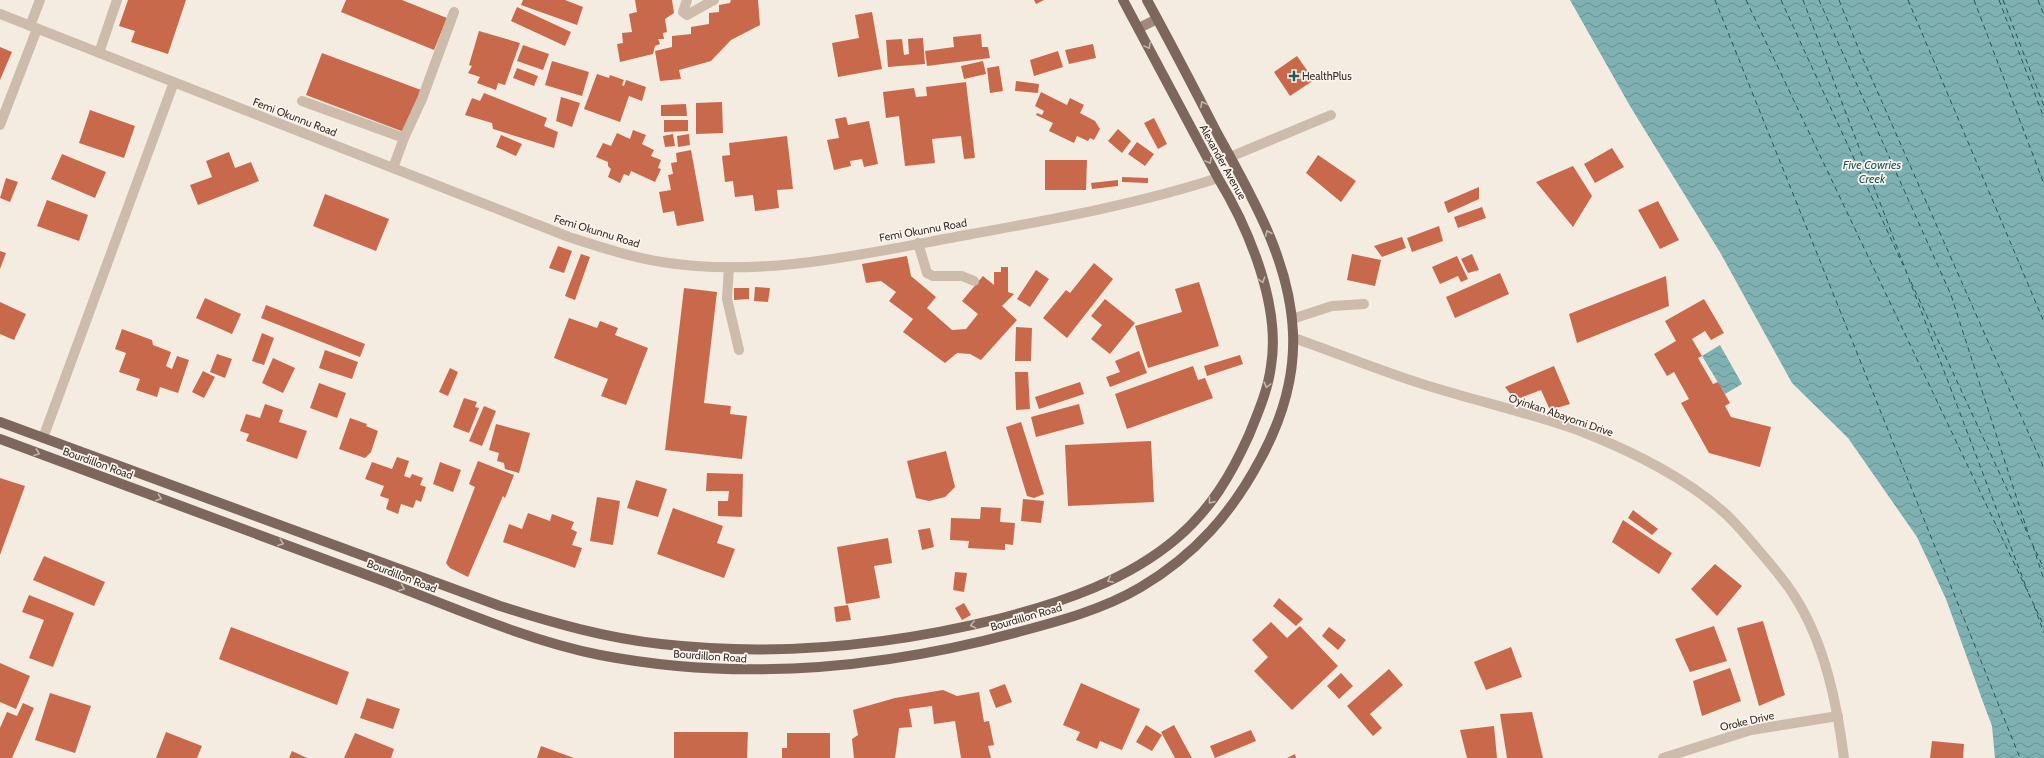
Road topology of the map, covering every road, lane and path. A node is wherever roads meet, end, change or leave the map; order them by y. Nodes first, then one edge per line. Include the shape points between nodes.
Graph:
1 (40, 0) edge
2 (118, 0) edge
3 (687, 0) edge
4 (714, 0) edge
5 (1123, 0) edge
6 (1147, 0) edge
7 (454, 12) dead end
8 (0, 14) edge
9 (1157, 19) junction
10 (33, 27) junction
11 (1139, 28) junction
12 (99, 53) junction
13 (174, 82) junction
14 (302, 101) dead end
15 (1331, 115) dead end
16 (0, 125) edge
17 (404, 138) junction
18 (1230, 157) junction
19 (393, 168) junction
20 (1218, 178) junction
21 (918, 243) junction
22 (729, 267) junction
23 (974, 281) dead end
24 (1364, 304) dead end
25 (1292, 319) junction
26 (1294, 338) junction
27 (1273, 346) joint
28 (739, 350) dead end
29 (0, 422) edge
30 (43, 438) junction
31 (0, 440) edge
32 (1838, 716) junction
33 (1663, 758) edge
34 (1844, 758) edge

1 - 10 street
2 - 12 street
3 - 4 street via 683,12 687,14
5 - 11 main road, Alexander Avenue
6 - 9 main road, Alexander Avenue
7 - 17 street via 422,99
8 - 10 street, Femi Okunnu Road
9 - 11 main road
18 -> 9 main road, Alexander Avenue
10 - 12 street, Femi Okunnu Road
10 - 16 street
11 -> 20 main road, Alexander Avenue
12 - 13 street, Femi Okunnu Road
13 - 19 street, Femi Okunnu Road
13 - 30 street
14 - 17 street
15 - 18 street
17 - 19 street
25 -> 18 main road, Alexander Avenue via 1281,269 1270,237
19 - 22 street, Femi Okunnu Road via 614,252 663,262
20 - 21 street, Femi Okunnu Road via 1180,190 1048,220
20 -> 27 main road, Alexander Avenue via 1242,222 1259,268 1268,299
21 - 22 street, Femi Okunnu Road via 813,262
21 - 23 street via 927,273 933,276 962,276
22 - 28 street via 727,298
24 - 25 street via 1332,306
25 - 26 main road, Alexander Avenue
31 -> 26 main road, Bourdillon Road via 366,574 469,615 565,646 632,660 718,670 838,666 914,656 1042,626 1120,597 1139,588 1173,565 1192,550 1231,509 1256,468 1277,427 1286,399
26 - 32 street, Oyinkan Abayomi Drive via 1441,390 1533,415 1584,433 1649,462 1696,490 1721,509 1747,537 1796,598 1815,638
27 -> 30 main road, Bourdillon Road via 1271,368 1259,412 1228,480 1194,522 1158,553 1090,589 1029,611 954,630 829,648 737,650 660,644 618,638 543,620
29 - 30 main road, Bourdillon Road
32 - 33 street, Oroke Drive via 1751,730
32 - 34 street, Oyinkan Abayomi Drive

